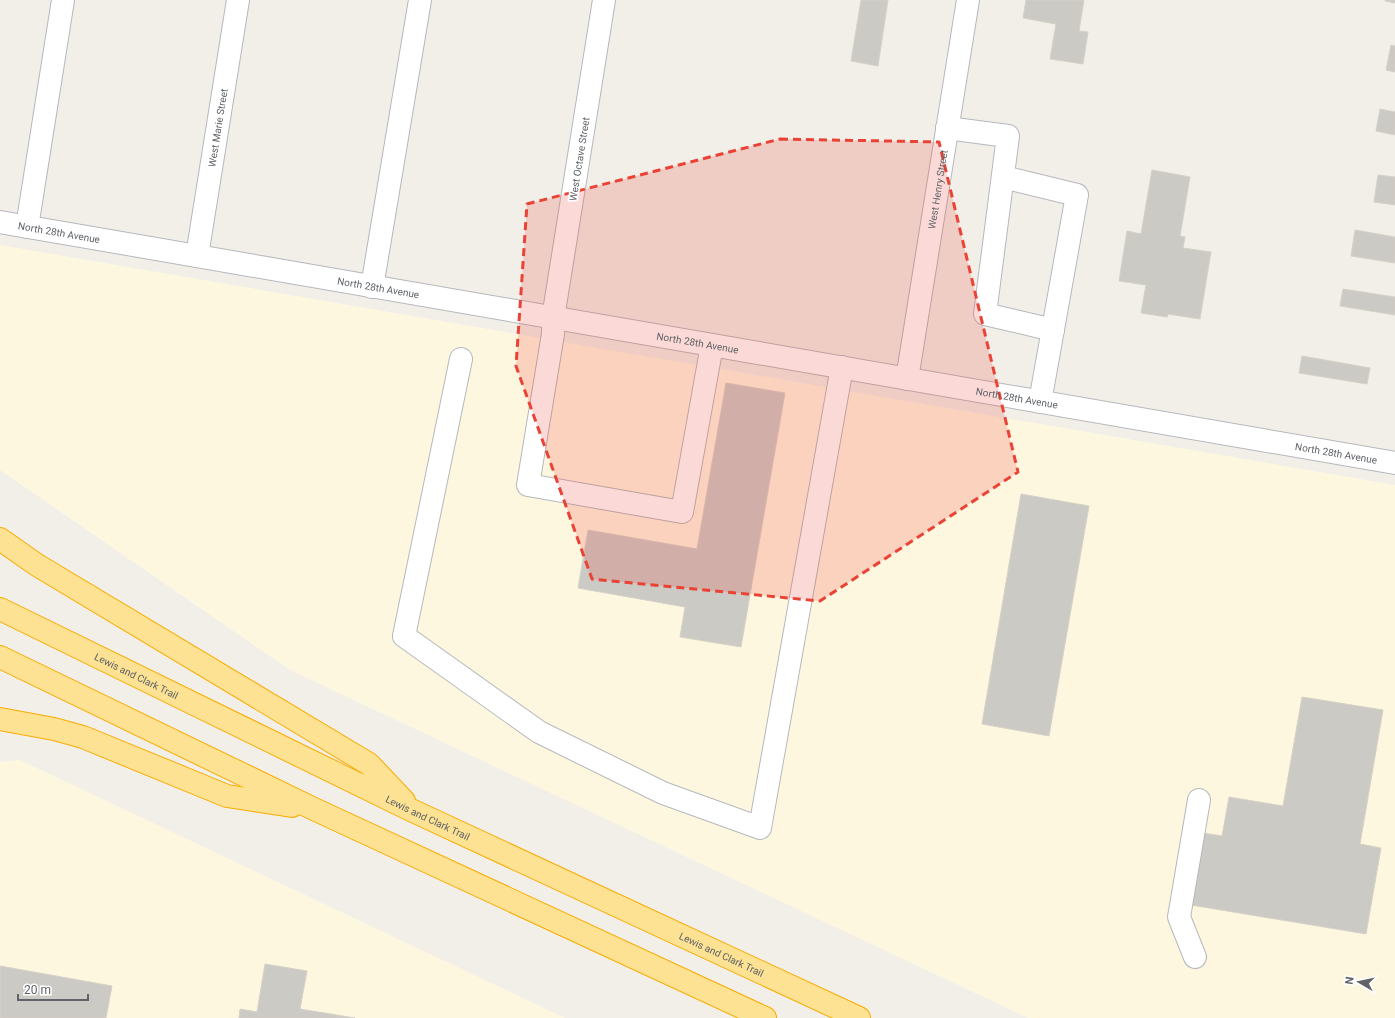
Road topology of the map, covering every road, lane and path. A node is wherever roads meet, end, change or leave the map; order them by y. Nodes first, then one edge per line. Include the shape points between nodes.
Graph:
1 (63, 0) edge
2 (238, 0) edge
3 (420, 0) edge
4 (604, 0) edge
5 (968, 0) edge
6 (947, 128) junction
7 (1003, 177) junction
8 (0, 222) edge
9 (27, 227) junction
10 (197, 256) junction
11 (372, 287) junction
12 (553, 318) junction
13 (1053, 330) junction
14 (712, 345) junction
15 (461, 359) dead end
16 (842, 367) junction
17 (907, 379) junction
18 (1040, 402) junction
19 (1395, 463) edge
20 (0, 539) edge
21 (0, 609) edge
22 (0, 657) edge
23 (0, 719) edge
24 (1199, 800) dead end
25 (314, 809) junction
26 (411, 810) junction
27 (1195, 957) dead end
28 (765, 1018) edge
29 (859, 1018) edge

1 - 9 street
2 - 10 street, West Marie Street
3 - 11 street
4 - 12 street, West Octave Street
5 - 6 street, West Henry Street
6 - 7 street via 1008,136
6 - 17 street, West Henry Street
7 - 13 street via 985,314
7 - 13 street via 1076,194
8 - 9 street, North 28th Avenue
9 - 10 street, North 28th Avenue
10 - 11 street, North 28th Avenue
11 - 12 street, North 28th Avenue
12 - 14 street, North 28th Avenue
12 - 14 street, West Octave Street via 553,334 528,485 682,512
13 - 18 street
14 - 16 street, North 28th Avenue
15 - 16 street via 404,636 539,732 663,793 760,828
16 - 17 street, North 28th Avenue
17 - 18 street, North 28th Avenue
18 - 19 street, North 28th Avenue
20 - 26 highway via 37,566 370,764
21 - 26 highway, Lewis and Clark Trail
22 - 25 highway
23 - 25 highway via 83,736 227,796
24 - 27 street via 1180,917
25 - 28 highway
26 - 29 highway, Lewis and Clark Trail

